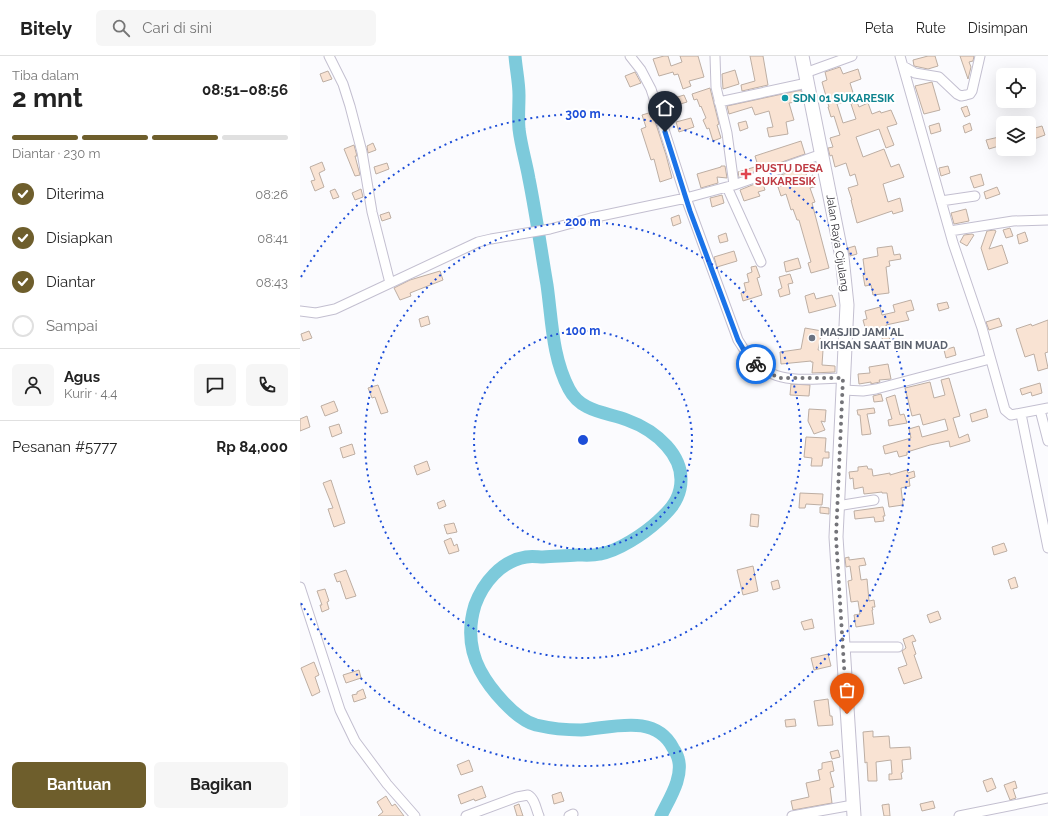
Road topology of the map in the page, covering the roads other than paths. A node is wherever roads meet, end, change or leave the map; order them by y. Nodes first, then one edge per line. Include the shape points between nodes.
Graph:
1 (329, 56) edge
2 (630, 56) edge
3 (715, 56) edge
4 (802, 56) edge
5 (852, 56) edge
6 (900, 56) edge
7 (980, 56) edge
8 (903, 66) junction
9 (806, 78) junction
10 (719, 102) junction
11 (822, 154) junction
12 (730, 186) junction
13 (975, 196) dead end
14 (686, 198) junction
15 (941, 201) junction
16 (1048, 220) edge
17 (950, 231) junction
18 (761, 262) dead end
19 (390, 283) junction
20 (300, 311) edge
21 (990, 359) junction
22 (843, 384) junction
23 (1044, 409) edge
24 (1021, 414) junction
25 (1048, 441) edge
26 (874, 500) dead end
27 (837, 506) junction
28 (1048, 548) edge
29 (300, 587) edge
30 (843, 647) junction
31 (898, 647) dead end
32 (1048, 798) edge
33 (853, 810) edge
34 (812, 814) edge
35 (415, 816) edge
36 (466, 816) edge
37 (539, 816) edge
38 (792, 816) edge
39 (959, 816) edge

1 - 19 street via 343,84 350,106 362,152 373,219
2 - 14 street via 651,88
3 - 10 street
4 - 9 highway, Jalan Raya Cijulang
5 - 9 street
6 - 8 street
7 - 8 street via 972,91 966,96 957,94 939,77 915,73
8 - 15 street
9 - 10 street
9 - 11 highway, Jalan Raya Cijulang
10 - 12 street via 727,132
11 - 12 street
11 - 22 highway, Jalan Raya Cijulang via 844,272 847,305
12 - 14 street
12 - 18 street
13 - 15 street
14 - 19 street via 550,229 478,242
14 - 22 street via 738,340 745,352 756,365 780,378
15 - 17 street
16 - 17 street via 1009,221
17 - 21 street
19 - 20 street via 335,309
21 - 22 street via 863,391
21 - 24 street via 1005,410 1011,415
22 - 27 highway, Jalan Raya Cijulang
23 - 24 street
23 - 25 street
24 - 28 street
26 - 27 street
27 - 30 highway, Jalan Raya Cijulang via 837,560
29 - 35 street via 340,710 355,740
30 - 31 street
30 - 33 highway, Jalan Raya Cijulang
32 - 39 street
33 - 34 street
34 - 38 street
36 - 37 street via 528,795 534,800

